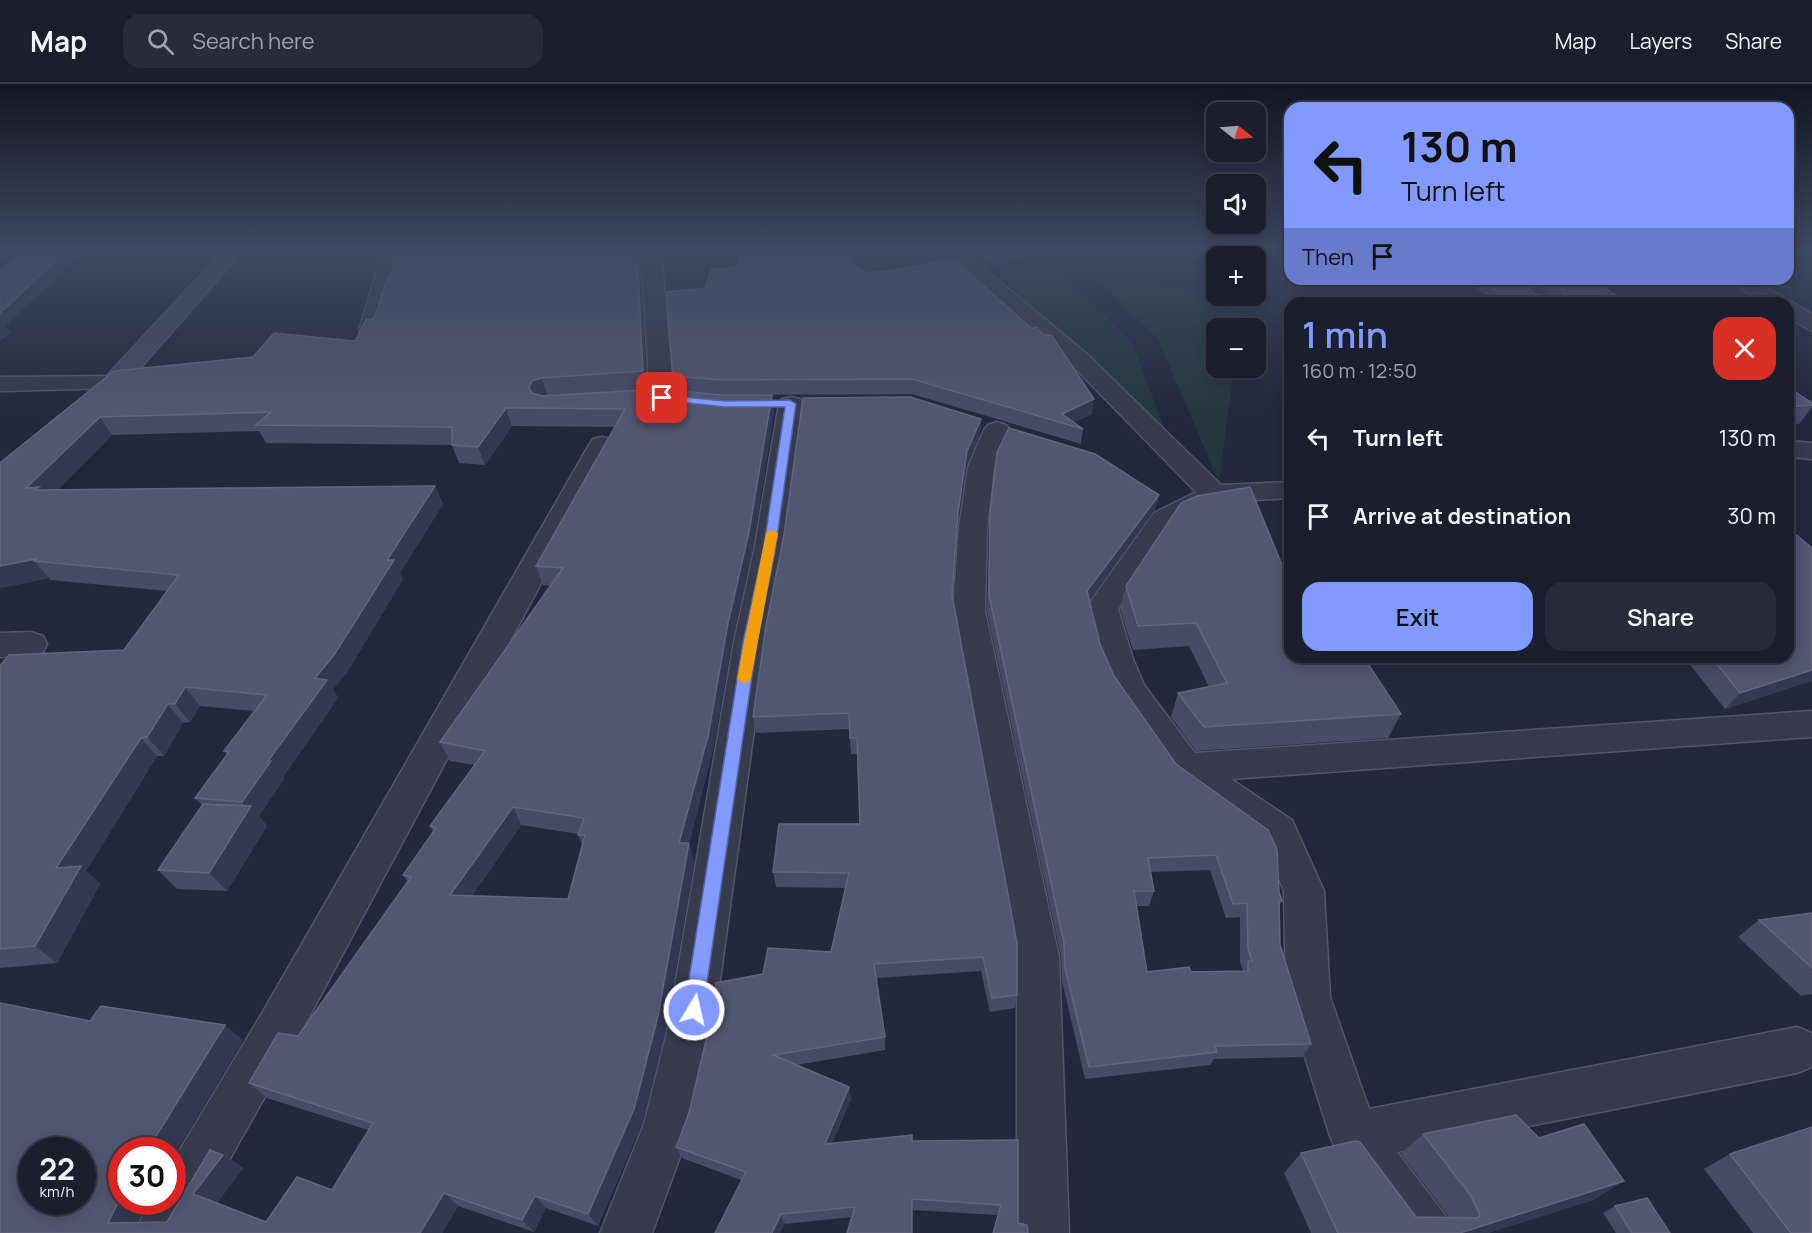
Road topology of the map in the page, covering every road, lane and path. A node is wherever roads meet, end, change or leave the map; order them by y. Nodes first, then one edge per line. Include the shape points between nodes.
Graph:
1 (184, 305) edge
2 (377, 305) edge
3 (655, 305) edge
4 (1013, 305) edge
5 (1794, 313) edge
6 (1812, 324) edge
7 (370, 330) edge
8 (113, 383) junction
9 (0, 384) edge
10 (661, 399) edge
11 (790, 404) dead end
12 (76, 416) edge
13 (997, 430) dead end
14 (602, 445) edge
15 (1794, 450) edge
16 (1812, 451) edge
17 (1284, 491) edge
18 (1185, 501) junction
19 (1812, 724) edge
20 (1186, 768) junction
21 (1797, 1050) dead end
22 (1354, 1136) junction
23 (160, 1233) edge
24 (626, 1233) edge
25 (1043, 1233) edge
26 (1427, 1233) edge

1 - 8 main road
2 - 7 street
3 - 10 street
4 - 18 street via 1080,360
5 - 6 street
8 - 9 street
8 - 12 main road
11 - 24 street via 690,1032 668,1124
13 - 25 street via 981,467 969,611 1038,957
14 - 23 street
15 - 16 street
17 - 18 street
18 - 20 street via 1164,519 1102,608 1129,690
19 - 20 street
20 - 22 street via 1278,832 1304,891 1308,997
21 - 22 street
22 - 26 street

